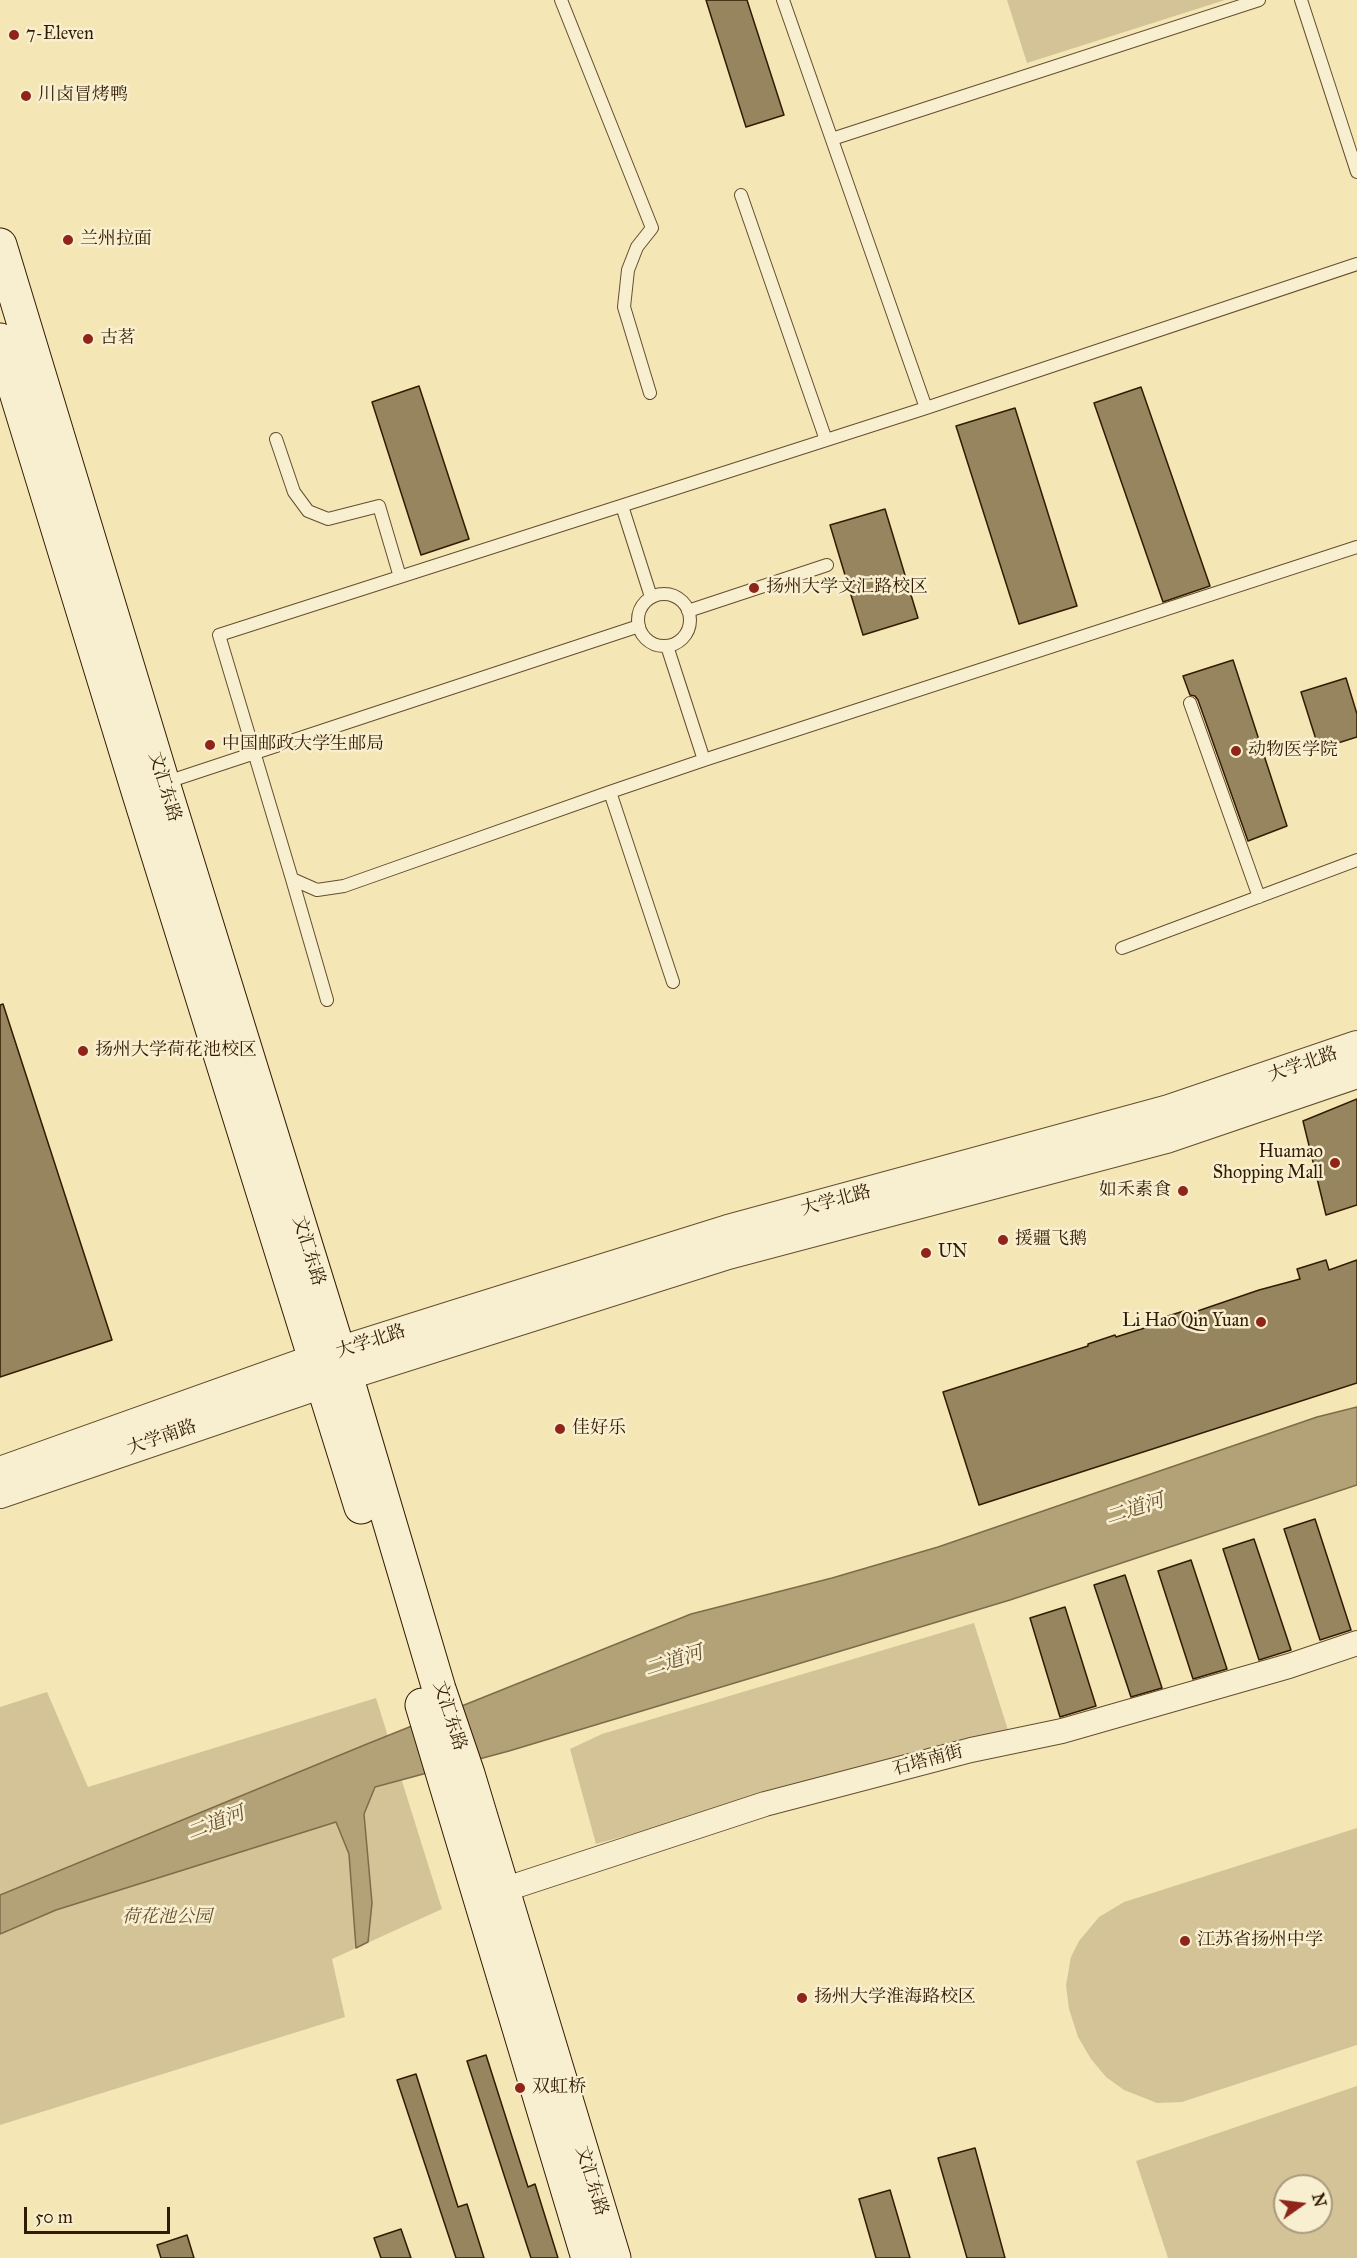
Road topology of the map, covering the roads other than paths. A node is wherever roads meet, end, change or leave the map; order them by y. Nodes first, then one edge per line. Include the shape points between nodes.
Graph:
1 (561, 0) edge
2 (783, 0) edge
3 (1259, 0) edge
4 (1300, 0) edge
5 (832, 139) junction
6 (1357, 172) edge
7 (741, 195) dead end
8 (0, 245) edge
9 (1357, 264) edge
10 (0, 340) edge
11 (650, 393) dead end
12 (926, 408) junction
13 (276, 439) dead end
14 (826, 440) junction
15 (622, 506) junction
16 (1357, 547) edge
17 (827, 565) dead end
18 (400, 577) junction
19 (651, 597) junction
20 (688, 611) junction
21 (639, 626) junction
22 (667, 646) junction
23 (1190, 703) dead end
24 (255, 753) junction
25 (704, 760) junction
26 (150, 787) junction
27 (610, 792) junction
28 (1357, 860) edge
29 (292, 879) junction
30 (1259, 897) junction
31 (1122, 948) dead end
32 (673, 982) dead end
33 (327, 1000) dead end
34 (1357, 1046) edge
35 (1357, 1073) edge
36 (332, 1368) junction
37 (0, 1472) edge
38 (0, 1493) edge
39 (1357, 1643) edge
40 (456, 1779) junction
41 (503, 1890) junction
42 (588, 2258) edge
43 (614, 2258) edge

1 - 11 lane via 652,228 637,247 628,270 624,306
2 - 5 lane
3 - 5 lane
4 - 6 lane
5 - 12 lane
7 - 14 lane
8 - 26 main road, 文汇东路
9 - 12 lane
10 - 26 main road, 文汇东路
12 - 14 lane
13 - 18 lane via 294,492 308,511 328,519 379,506
14 - 15 lane
15 - 18 lane
15 - 19 lane
16 - 25 lane
17 - 20 lane
18 - 24 lane via 219,635
19 - 20 lane via 677,597
19 - 21 lane via 640,610
20 - 22 lane via 690,620 683,637
21 - 22 lane via 650,642
21 - 24 lane
22 - 25 lane
23 - 30 lane
24 - 26 lane
24 - 29 lane
25 - 27 lane
26 - 36 main road, 文汇东路
27 - 29 lane via 344,886 317,890
27 - 32 lane
28 - 30 lane
29 - 33 lane
30 - 31 lane
34 - 36 street, 大学北路 via 1169,1110 728,1230
35 - 36 street, 大学北路 via 1166,1138 728,1254
36 - 37 street, 大学南路
36 - 38 street, 大学南路
36 - 40 main road, 文汇东路
39 - 41 street, 石塔南街 via 1062,1731 971,1750 765,1804
40 - 41 main road, 文汇东路
40 - 42 main road, 文汇东路
41 - 43 main road, 文汇东路

